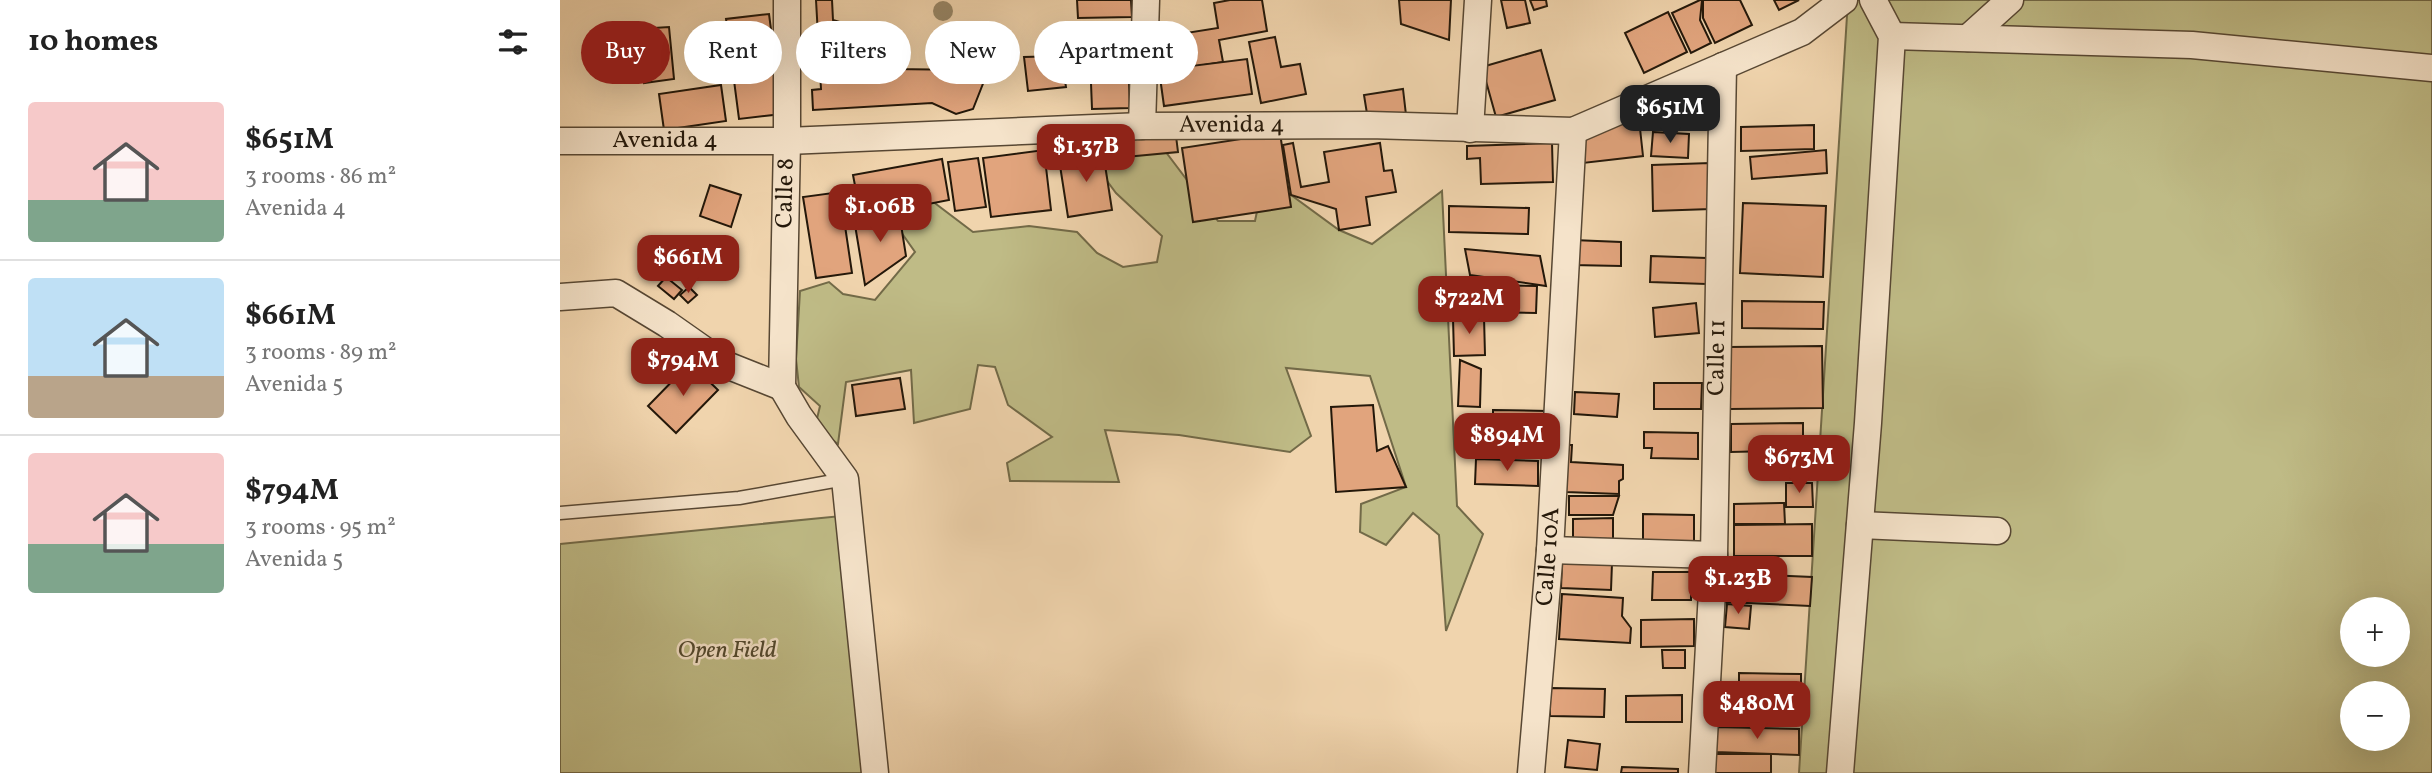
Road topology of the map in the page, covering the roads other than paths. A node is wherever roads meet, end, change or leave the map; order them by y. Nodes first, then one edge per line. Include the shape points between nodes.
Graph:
1 (787, 0) edge
2 (1146, 0) edge
3 (1478, 0) edge
4 (1844, 0) edge
5 (1873, 0) edge
6 (2010, 0) edge
7 (1892, 36) junction
8 (1968, 38) junction
9 (1723, 66) junction
10 (2432, 68) edge
11 (1142, 126) junction
12 (1470, 129) junction
13 (1573, 131) junction
14 (560, 141) edge
15 (787, 141) junction
16 (560, 296) edge
17 (782, 387) junction
18 (845, 479) junction
19 (560, 513) edge
20 (1860, 525) junction
21 (1997, 531) dead end
22 (1550, 550) junction
23 (1714, 555) junction
24 (875, 773) edge
25 (1531, 773) edge
26 (1702, 773) edge
27 (1840, 773) edge

1 - 15 street, Calle 8
2 - 11 street
3 - 12 street
4 - 9 street, Avenida 4 via 1802,32
5 - 7 street
6 - 8 street
7 - 8 street
7 - 20 street
8 - 10 street via 2192,45
9 - 13 street, Avenida 4
9 - 23 street, Calle 11
11 - 12 street, Avenida 4
11 - 15 street, Avenida 4
12 - 13 street, Avenida 4
13 - 22 street, Calle 10A
14 - 15 street, Avenida 4
15 - 17 street, Calle 8
16 - 17 street via 615,293 724,364
17 - 18 street
18 - 19 lane via 739,498
18 - 24 street
20 - 21 street
20 - 27 street
22 - 23 street
22 - 25 street, Calle 10A
23 - 26 street, Calle 11

